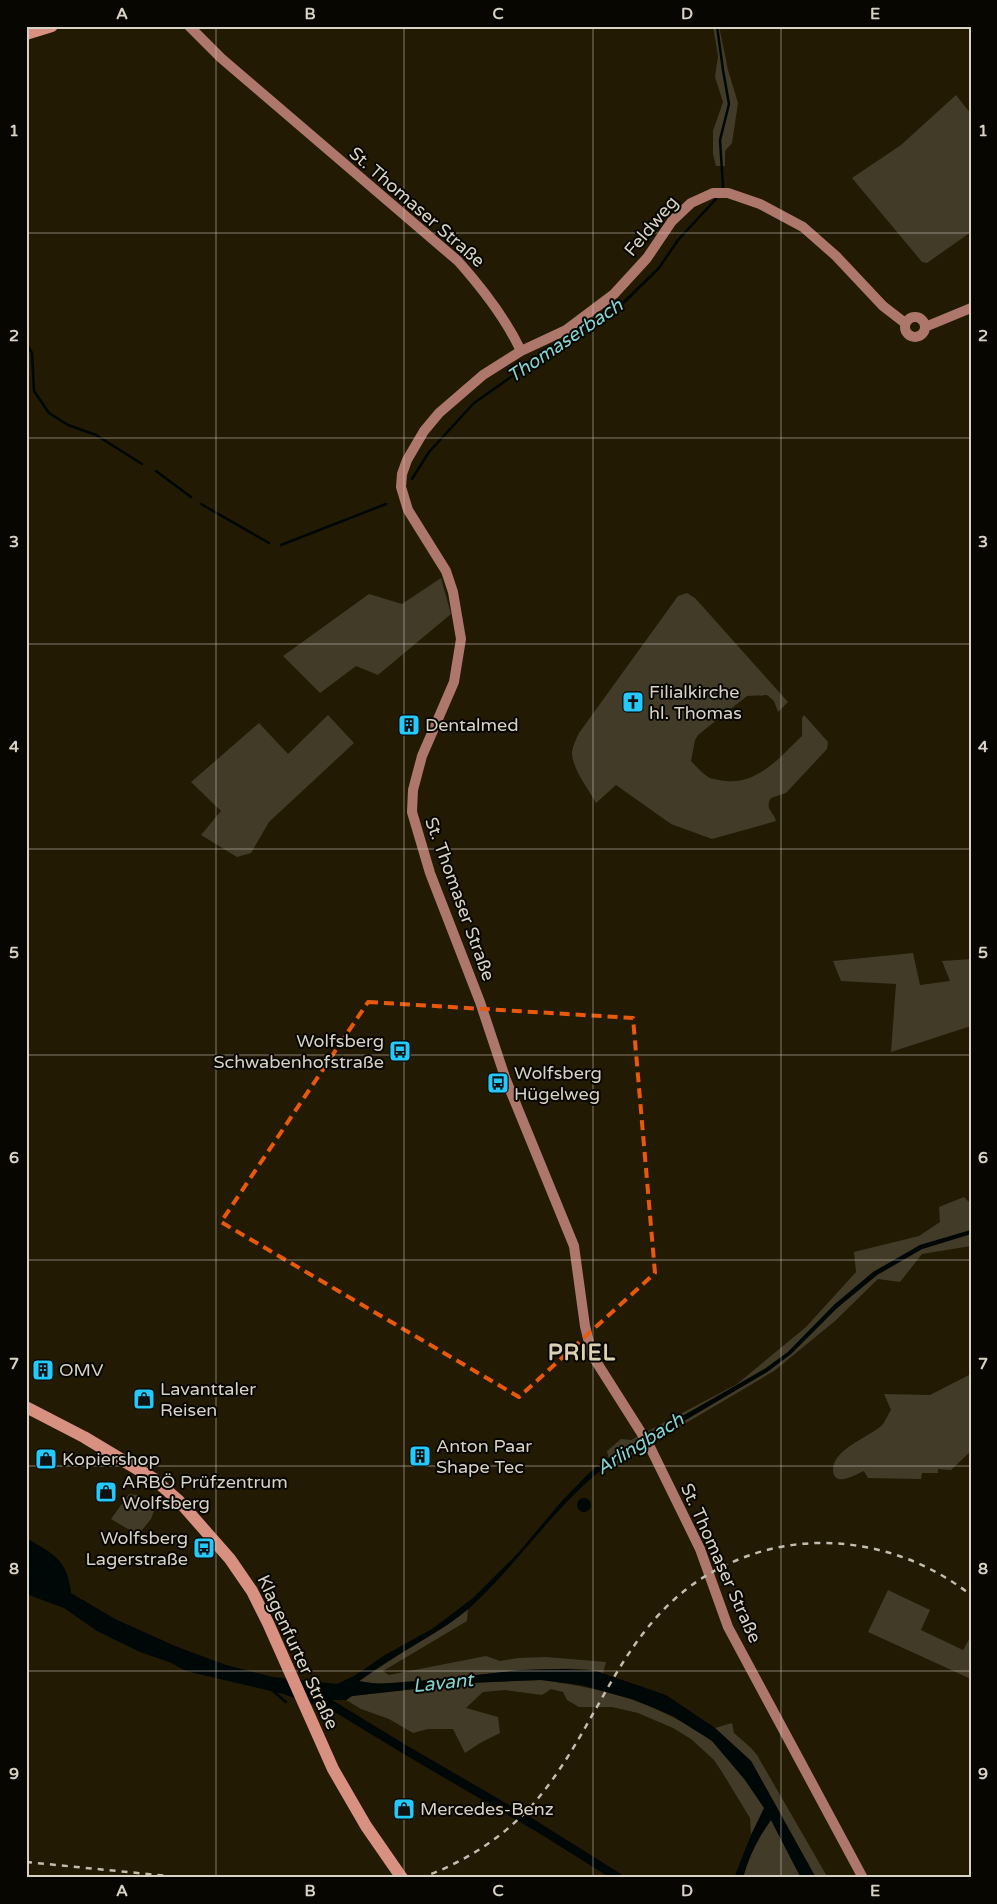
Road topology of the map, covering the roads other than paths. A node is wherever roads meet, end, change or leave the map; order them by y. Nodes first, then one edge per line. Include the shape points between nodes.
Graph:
1 (52, 26) edge
2 (191, 27) edge
3 (26, 34) edge
4 (971, 308) edge
5 (905, 323) junction
6 (925, 327) junction
7 (521, 351) junction
8 (26, 1407) edge
9 (402, 1878) edge
10 (863, 1878) edge

1 - 3 main road
2 - 7 main road, St. Thomaser Straße via 228,64 458,261 489,297
4 - 6 main road
5 - 6 main road via 916,317
5 - 6 main road via 906,333 912,338 922,335
5 - 7 main road, Feldweg via 883,306 836,256 803,228 760,204 728,193 713,192 691,202 672,221 647,258 614,294 566,330
7 - 10 main road, St. Thomaser Straße via 483,375 439,413 424,431 402,474 401,487 408,510 446,571 461,639 454,682 422,756 413,790 412,812 430,873 504,1076 574,1246 592,1355 649,1446 700,1549 728,1627
8 - 9 main road, Klagenfurter Straße via 154,1479 217,1542 261,1608 333,1769 361,1819

